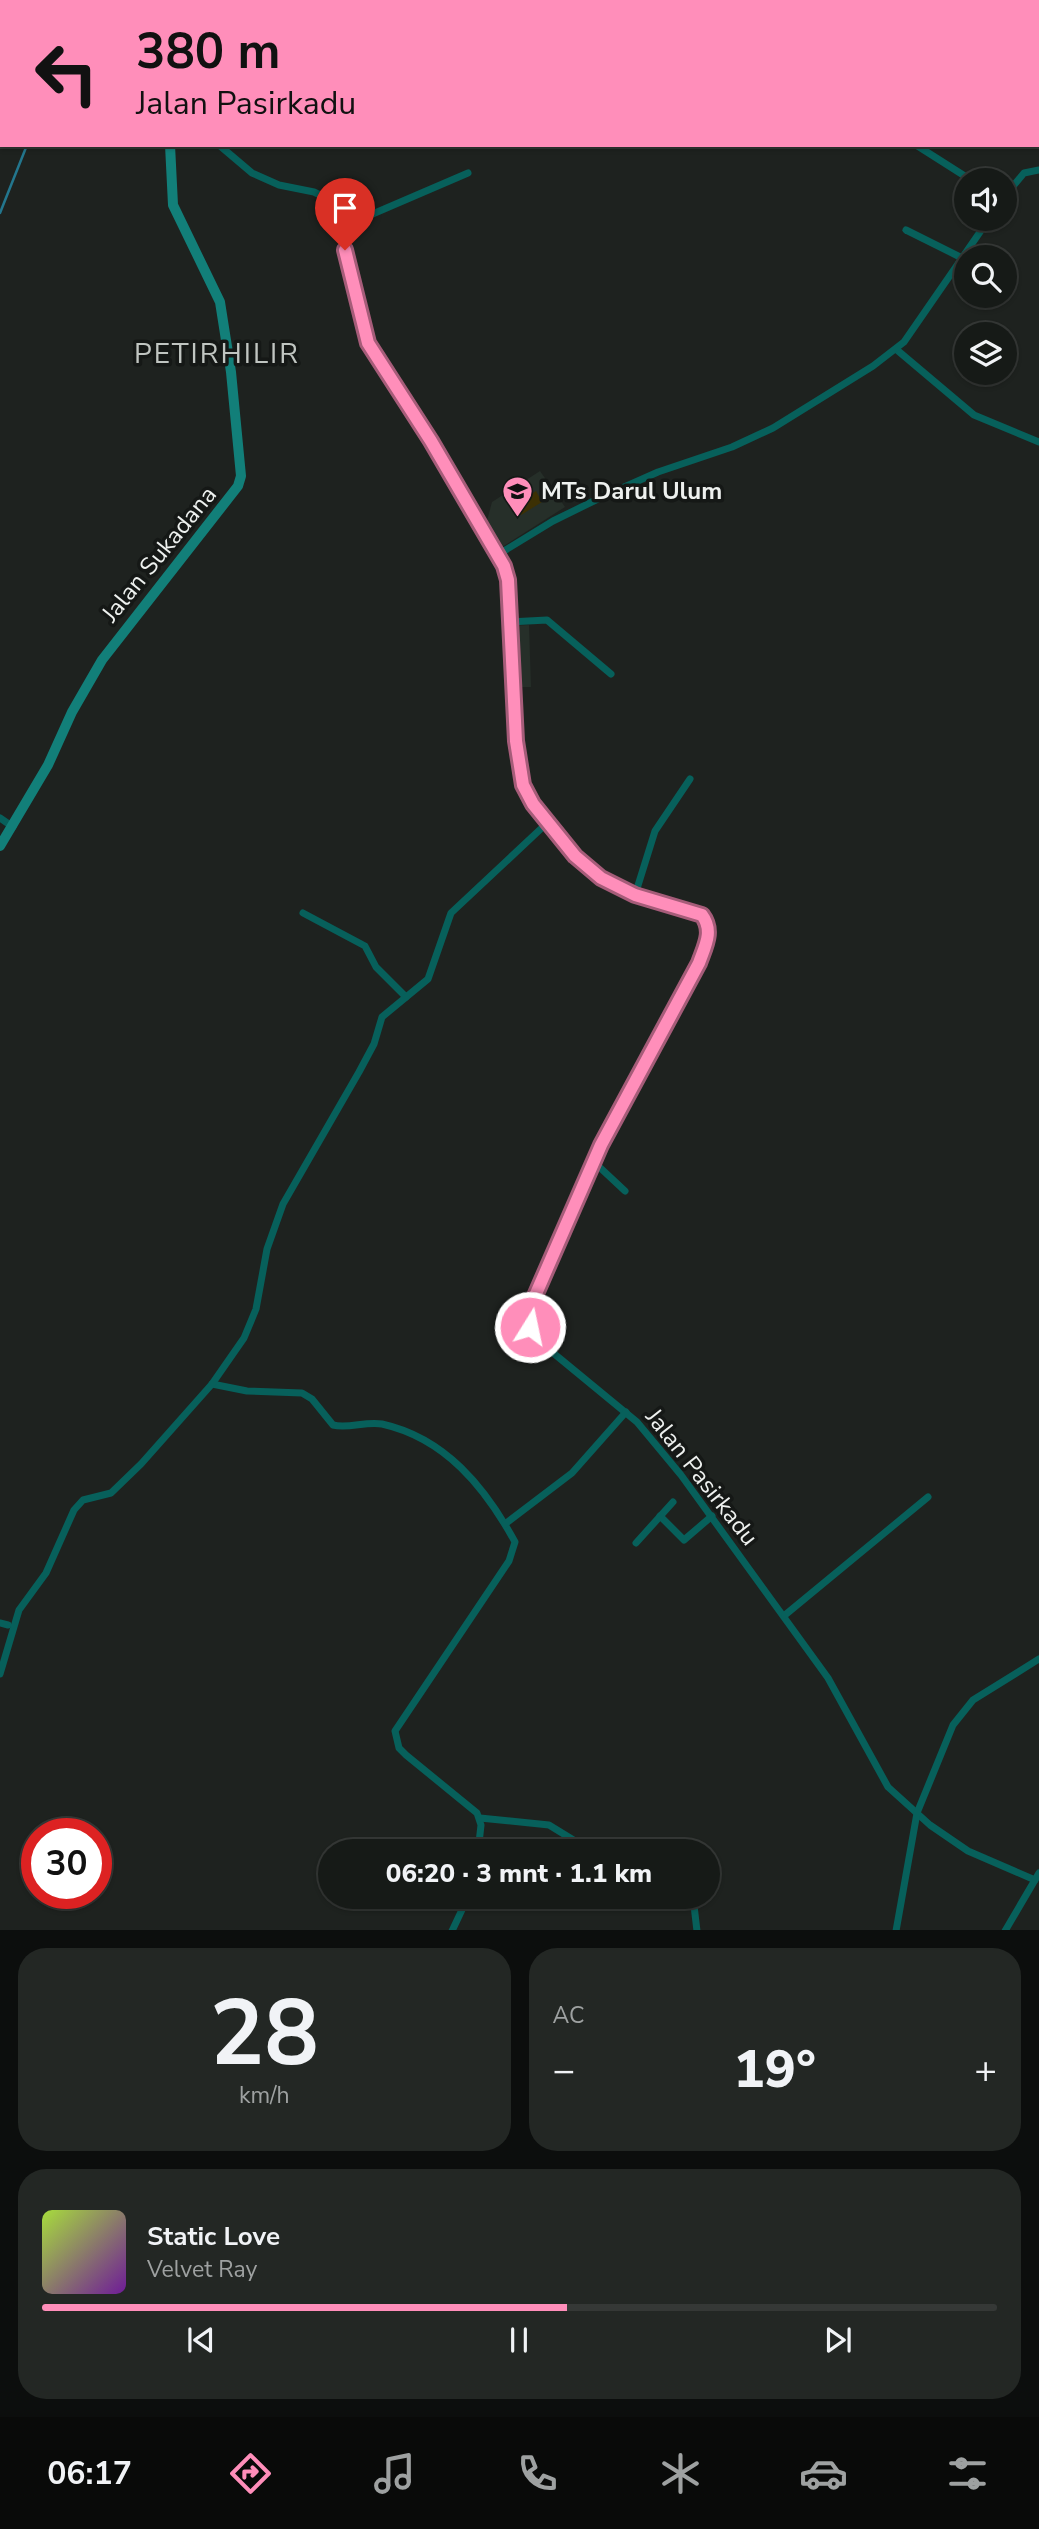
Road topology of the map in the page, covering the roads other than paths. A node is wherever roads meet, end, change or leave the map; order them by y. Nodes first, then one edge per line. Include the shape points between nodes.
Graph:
1 (170, 147) edge
2 (224, 147) edge
3 (919, 147) edge
4 (954, 169) edge
5 (1039, 170) edge
6 (468, 173) dead end
7 (1017, 181) edge
8 (340, 228) junction
9 (906, 230) dead end
10 (954, 254) edge
11 (954, 273) edge
12 (897, 350) junction
13 (1039, 442) edge
14 (499, 554) junction
15 (509, 622) junction
16 (611, 674) dead end
17 (690, 779) dead end
18 (0, 818) edge
19 (546, 824) junction
20 (13, 827) junction
21 (0, 846) edge
22 (635, 895) junction
23 (303, 914) dead end
24 (406, 997) junction
25 (594, 1162) junction
26 (625, 1191) dead end
27 (212, 1384) junction
28 (626, 1412) junction
29 (928, 1497) dead end
30 (673, 1502) dead end
31 (660, 1516) junction
32 (712, 1516) junction
33 (505, 1524) junction
34 (636, 1543) dead end
35 (785, 1615) junction
36 (1039, 1659) edge
37 (0, 1674) edge
38 (917, 1814) junction
39 (480, 1818) junction
40 (479, 1839) edge
41 (572, 1839) edge
42 (1037, 1877) edge
43 (462, 1909) edge
44 (694, 1909) edge
45 (452, 1930) edge
46 (697, 1930) edge
47 (896, 1930) edge
48 (1005, 1930) edge

1 - 20 main road, Jalan Sukadana via 173,205 220,302 241,476 238,486 102,660
2 - 8 street, Jalan Pasirkadu via 252,173 327,198
3 - 4 street
5 - 7 street via 1024,173
6 - 8 street
8 - 14 street, Jalan Pasirkadu via 368,343
9 - 10 street
11 - 12 street
12 - 13 street via 974,415
12 - 14 street via 773,428 625,486
14 - 15 street, Jalan Pasirkadu via 508,580
15 - 16 street via 547,620
15 - 19 street, Jalan Pasirkadu via 520,772 525,791
17 - 22 street via 655,831
18 - 20 street
19 - 22 street, Jalan Pasirkadu via 601,878
19 - 24 street via 451,913 428,979
20 - 21 main road, Jalan Sukadana
22 - 25 street, Jalan Pasirkadu via 702,915 709,932 699,963
23 - 24 street via 365,946 376,967
24 - 27 street via 382,1017 374,1044 283,1204 267,1249 252,1318 244,1338
25 - 26 street
25 - 28 street, Jalan Pasirkadu via 535,1296 530,1327 544,1349
27 - 33 street via 302,1393 334,1425 378,1423 414,1434 457,1461
27 - 37 street via 114,1491 83,1500 74,1510 46,1573 19,1610
28 - 32 street, Jalan Pasirkadu
28 - 33 street via 572,1473
29 - 35 street
30 - 31 street
31 - 32 street via 684,1540
31 - 34 street
32 - 35 street, Jalan Pasirkadu
33 - 39 street via 515,1542 509,1561 395,1731 405,1755
35 - 38 street, Jalan Pasirkadu via 828,1678 888,1787
36 - 38 street via 964,1708
38 - 42 street, Jalan Pasirkadu via 968,1851
38 - 47 street
39 - 40 street
39 - 41 street via 549,1825
42 - 48 street
43 - 45 street
44 - 46 street

